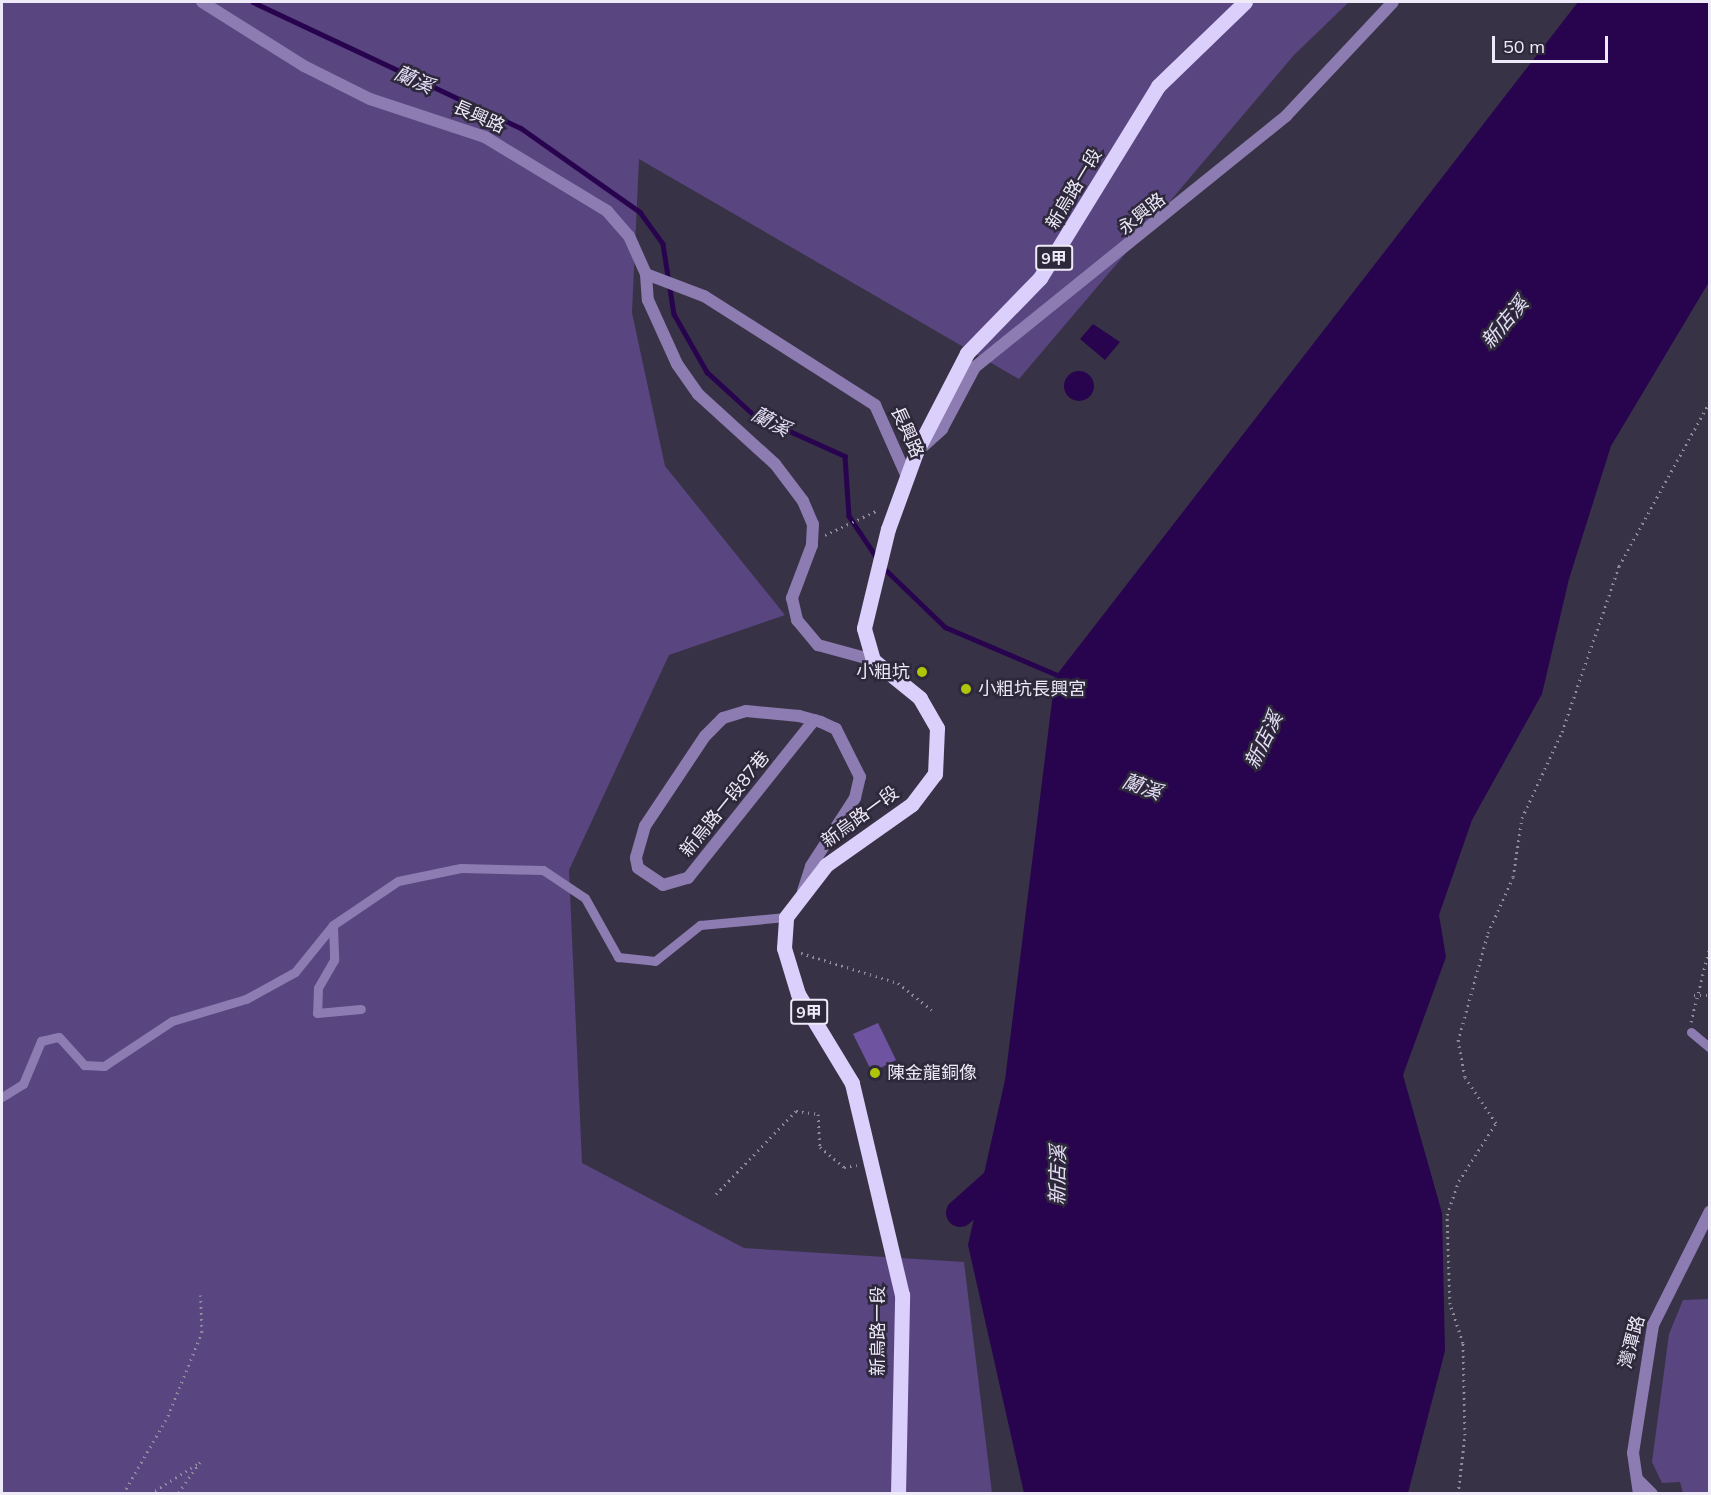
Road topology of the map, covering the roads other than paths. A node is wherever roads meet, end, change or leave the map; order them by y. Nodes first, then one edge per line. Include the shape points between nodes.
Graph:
1 (202, 2) edge
2 (1245, 2) edge
3 (1393, 2) edge
4 (651, 275) junction
5 (916, 452) junction
6 (907, 477) junction
7 (873, 660) junction
8 (814, 720) junction
9 (803, 892) junction
10 (786, 917) junction
11 (333, 925) junction
12 (361, 1010) dead end
13 (1691, 1032) road end
14 (1710, 1048) edge
15 (2, 1096) edge
16 (1710, 1210) edge
17 (1637, 1479) junction
18 (898, 1494) edge
19 (1639, 1494) edge
20 (1652, 1494) edge

1 - 4 street, 長興路 via 351,90 485,137 571,188 607,211 629,236
2 - 5 main road, 新烏路一段 / 9甲 via 1158,86 1040,278 967,353
3 - 5 street, 永興路 via 1286,116 975,367 942,429
4 - 6 street, 長興路 via 688,290 875,405
4 - 7 street, 長興路 via 648,300 677,364 705,402 790,483 813,525 812,545 792,598 798,620 818,645
5 - 6 main road, 新烏路一段 / 9甲
6 - 7 main road, 新烏路一段 / 9甲 via 864,613
7 - 9 main road, 新烏路一段 via 920,698 937,728 934,774 912,804 826,866
8 - 8 street, 新烏路一段87巷 via 746,711 723,718 705,736 645,826 637,845 638,868 663,885 688,878
8 - 9 street, 新烏路一段87巷 via 836,729 844,740 857,767 859,790 811,866
9 - 10 main road, 新烏路一段
10 - 11 lane via 700,925 655,961 618,957 585,898 543,870 461,868 398,881
10 - 18 main road, 新烏路一段 / 9甲 via 784,948 798,994 852,1083 874,1163 902,1295
11 - 12 lane via 334,960 318,988 317,1012
11 - 15 lane via 295,972 246,999 172,1021 104,1066 84,1065 59,1037 41,1041 23,1084
13 - 14 lane
16 - 17 street, 灣潭路 via 1653,1325 1640,1382 1633,1453
17 - 19 street, 灣潭路
17 - 20 street

